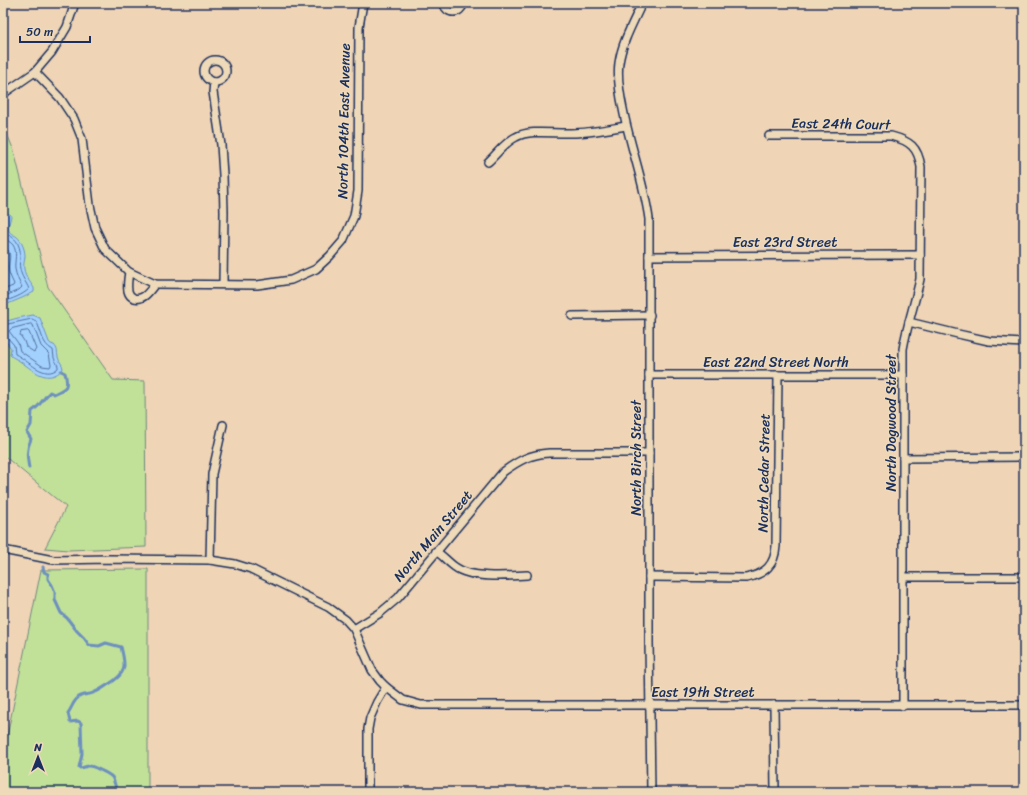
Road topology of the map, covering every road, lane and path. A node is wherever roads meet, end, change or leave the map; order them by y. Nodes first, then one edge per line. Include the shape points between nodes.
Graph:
1 (75, 3) edge
2 (363, 3) edge
3 (443, 3) edge
4 (464, 3) edge
5 (642, 3) edge
6 (35, 72) junction
7 (214, 82) dead end
8 (3, 94) edge
9 (626, 126) junction
10 (769, 136) dead end
11 (912, 145) joint
12 (488, 162) dead end
13 (920, 255) junction
14 (649, 256) junction
15 (129, 272) junction
16 (155, 284) junction
17 (223, 284) junction
18 (650, 315) junction
19 (572, 316) dead end
20 (909, 322) junction
21 (1024, 343) edge
22 (649, 375) junction
23 (778, 375) junction
24 (903, 375) junction
25 (223, 425) dead end
26 (650, 453) junction
27 (1024, 457) edge
28 (903, 458) junction
29 (3, 550) edge
30 (436, 551) junction
31 (210, 560) junction
32 (527, 575) dead end
33 (1024, 576) edge
34 (650, 577) junction
35 (904, 577) junction
36 (354, 629) junction
37 (386, 688) junction
38 (774, 705) junction
39 (650, 706) junction
40 (903, 706) junction
41 (1024, 706) edge
42 (368, 792) edge
43 (651, 792) edge
44 (775, 792) edge

1 - 6 street via 67,27 52,52
2 - 17 street, North 104th East Avenue via 359,27 358,191 354,216 343,241 316,269 291,280 257,285
3 - 4 street via 446,9 452,12 460,10
5 - 9 street, North Birch Street via 627,34 619,64
6 - 8 street
6 - 15 street via 60,98 74,120 82,139 90,205 96,228 104,249
7 - 17 street via 223,175
9 - 12 street via 571,133 527,133 515,137
9 - 14 street, North Birch Street via 647,200
10 - 11 street, East 24th Court via 891,136
11 - 13 street, North Dogwood Street via 921,167
13 - 14 street, East 23rd Street
13 - 20 street, North Dogwood Street via 920,280
14 - 18 street, North Birch Street
15 - 16 street
15 - 16 street via 128,293 133,298 146,296
16 - 17 street, North 104th East Avenue
18 - 19 street
18 - 22 street, North Birch Street
20 - 21 street via 989,341
20 - 24 street, North Dogwood Street via 903,349
22 - 23 street, East 22nd Street North
22 - 26 street, North Birch Street
23 - 24 street, East 22nd Street North
23 - 34 street, North Cedar Street via 774,560 757,575 746,578
24 - 28 street, North Dogwood Street
25 - 31 street via 212,474
26 - 30 street, North Main Street via 549,453 518,462 503,472
26 - 34 street, North Birch Street
27 - 28 street
28 - 35 street, North Dogwood Street
29 - 31 street via 53,560
30 - 32 street via 456,568 472,574
30 - 36 street, North Main Street via 390,606
31 - 36 street via 251,569 328,607
33 - 35 street
34 - 39 street, North Birch Street
35 - 40 street, North Dogwood Street
36 - 37 street, East 19th Street via 372,670
37 - 39 street, East 19th Street via 404,700 422,705
37 - 42 street via 377,702 368,729
38 - 39 street, East 19th Street
38 - 40 street, East 19th Street
38 - 44 street
39 - 43 street, North Birch Street
40 - 41 street, East 19th Street

